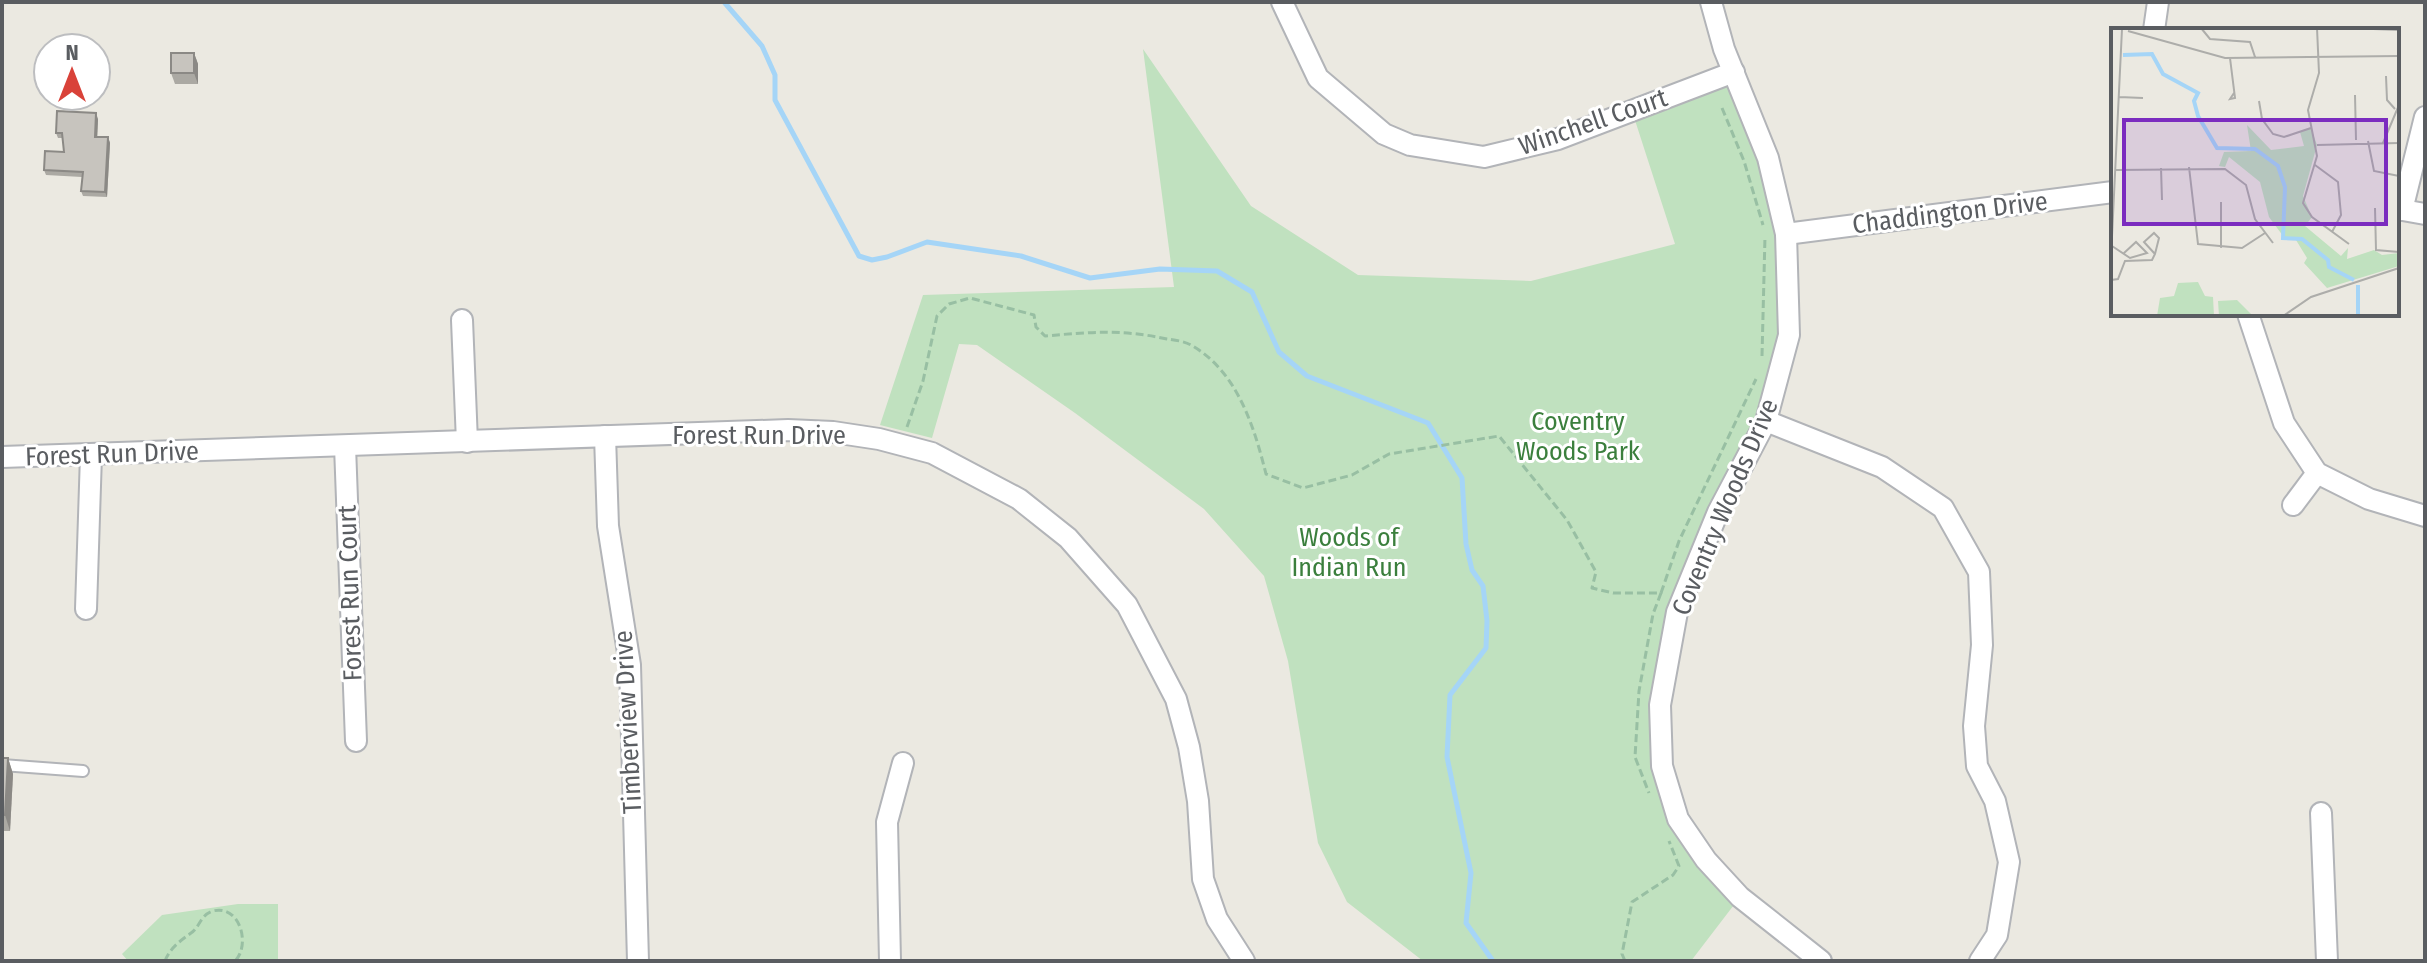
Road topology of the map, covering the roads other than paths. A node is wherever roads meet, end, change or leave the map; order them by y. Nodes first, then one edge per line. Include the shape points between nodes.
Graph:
1 (1282, 2) edge
2 (1711, 2) edge
3 (2158, 2) edge
4 (2154, 28) edge
5 (1734, 72) junction
6 (2425, 117) edge
7 (2111, 192) edge
8 (2399, 209) edge
9 (2425, 214) edge
10 (1786, 234) junction
11 (2249, 316) edge
12 (462, 320) dead end
13 (1766, 421) junction
14 (605, 436) junction
15 (467, 442) junction
16 (345, 446) junction
17 (91, 455) junction
18 (2, 457) edge
19 (2317, 473) junction
20 (2293, 505) dead end
21 (2425, 516) edge
22 (86, 609) dead end
23 (356, 741) dead end
24 (903, 763) dead end
25 (2, 765) edge
26 (83, 771) dead end
27 (2321, 813) dead end
28 (638, 961) edge
29 (890, 961) edge
30 (1244, 961) edge
31 (1821, 961) edge
32 (1980, 961) edge
33 (2327, 961) edge

1 - 5 street, Winchell Court via 1318,78 1384,134 1410,145 1484,157 1558,139
2 - 5 street, Coventry Woods Drive
3 - 4 street
5 - 10 street, Coventry Woods Drive via 1768,158
6 - 8 street
7 - 10 street, Chaddington Drive
8 - 9 street
10 - 13 street, Coventry Woods Drive via 1789,335
11 - 19 street via 2284,423
12 - 15 street
13 - 31 street, Coventry Woods Drive via 1718,512 1677,612 1660,705 1662,766 1678,819 1706,860 1740,897
13 - 32 street via 1882,467 1943,508 1979,572 1977,766 1995,801 2009,862 1997,935
14 - 15 street, Forest Run Drive
14 - 28 street, Timberview Drive via 608,526 630,665
14 - 30 street, Forest Run Drive via 803,431 899,445 932,453 1019,499 1068,538 1127,605 1176,699 1198,801 1203,879 1217,919
15 - 16 street, Forest Run Drive
16 - 17 street, Forest Run Drive
16 - 23 street, Forest Run Court
17 - 18 street, Forest Run Drive
17 - 22 street
19 - 20 street
19 - 21 street via 2369,499
24 - 29 street via 887,822
25 - 26 lane
27 - 33 street

